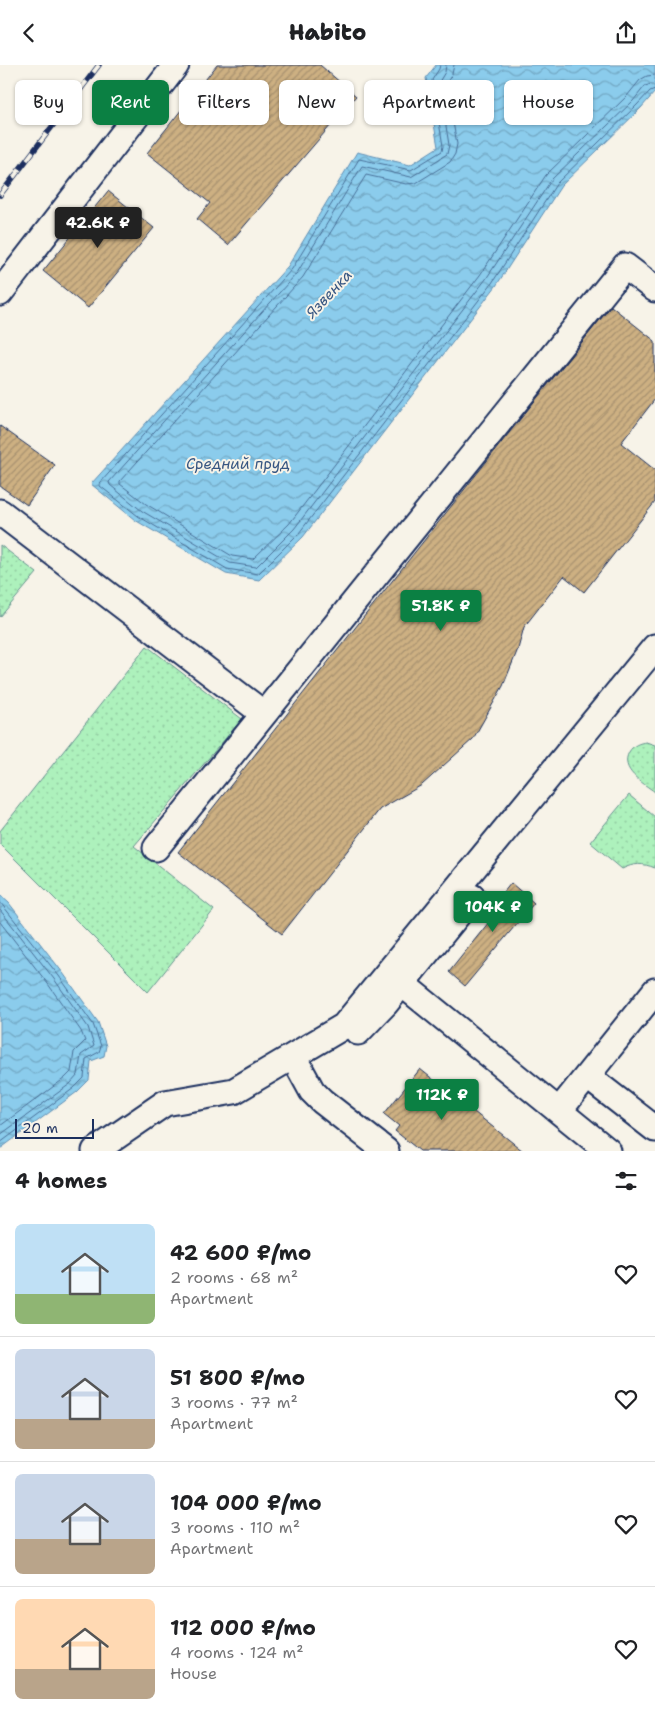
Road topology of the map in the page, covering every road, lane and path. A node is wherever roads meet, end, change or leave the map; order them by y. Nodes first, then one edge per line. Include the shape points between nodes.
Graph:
1 (176, 65) edge
2 (655, 289) edge
3 (0, 293) edge
4 (0, 512) edge
5 (655, 647) edge
6 (655, 671) edge
7 (264, 714) junction
8 (156, 848) dead end
9 (395, 978) junction
10 (655, 991) edge
11 (300, 1069) junction
12 (587, 1076) junction
13 (559, 1111) junction
14 (655, 1129) edge
15 (95, 1151) edge
16 (122, 1151) edge
17 (386, 1151) edge
18 (608, 1151) edge

1 - 3 street
2 - 7 street via 625,266
4 - 7 street
5 - 9 street
6 - 9 street
7 - 8 street
9 - 11 street via 385,1004 352,1038
9 - 13 street
9 - 15 street via 344,1026 234,1091 165,1103
10 - 12 street
11 - 16 street via 239,1106 170,1119
11 - 17 street via 312,1091 322,1101
12 - 13 street
12 - 14 street
13 - 18 street

